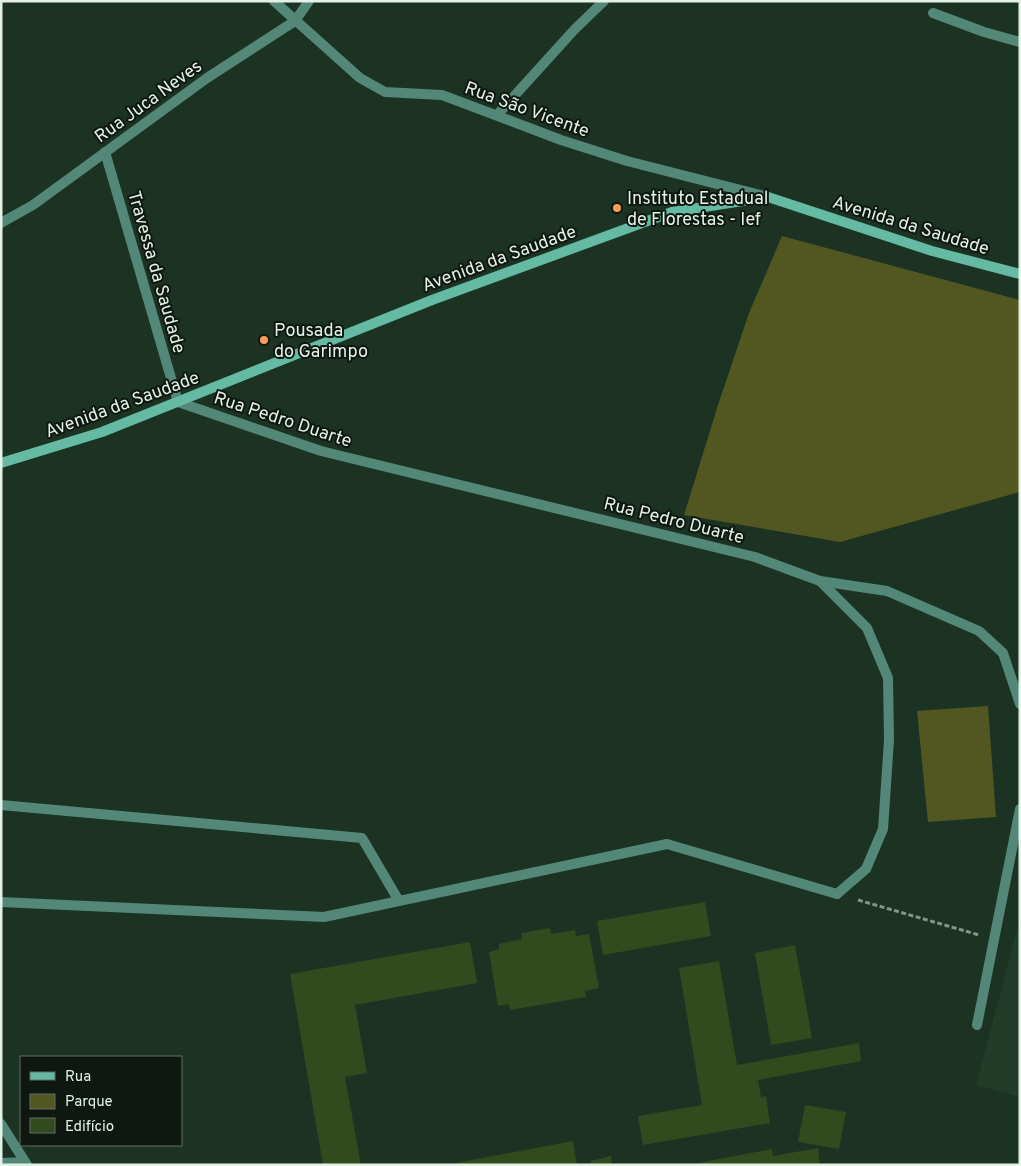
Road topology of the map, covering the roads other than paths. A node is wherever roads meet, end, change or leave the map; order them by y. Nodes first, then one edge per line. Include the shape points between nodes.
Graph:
1 (274, 1) edge
2 (309, 1) edge
3 (604, 1) edge
4 (933, 14) dead end
5 (295, 21) junction
6 (1020, 42) edge
7 (498, 115) junction
8 (105, 152) junction
9 (768, 197) junction
10 (1, 223) edge
11 (1020, 274) edge
12 (178, 402) junction
13 (1, 463) edge
14 (820, 581) junction
15 (1020, 704) edge
16 (1, 805) edge
17 (1020, 809) edge
18 (399, 901) junction
19 (1, 902) edge
20 (977, 1025) dead end
21 (1, 1124) edge
22 (1, 1163) edge
23 (26, 1163) edge

1 - 5 street, Rua São Vicente
2 - 5 street, Rua Juca Neves
3 - 7 street
4 - 6 street
5 - 7 street, Rua São Vicente via 360,78 385,92 442,95
5 - 8 street, Rua Juca Neves via 207,78
7 - 9 street, Rua São Vicente via 560,140 627,161
8 - 10 street, Rua Juca Neves via 33,205
8 - 12 street, Travessa da Saudade
9 - 11 street, Avenida da Saudade via 932,251
9 - 12 street, Avenida da Saudade via 672,212 432,300
12 - 13 street, Avenida da Saudade via 102,432
12 - 14 street, Rua Pedro Duarte via 321,451 755,557
14 - 15 street via 887,591 979,630 1003,653
14 - 18 street, Rua Pedro Duarte via 867,628 888,678 889,740 883,829 866,869 837,894 668,844
16 - 18 street via 362,838
17 - 20 street
18 - 19 street via 324,917
21 - 23 street
22 - 23 street

